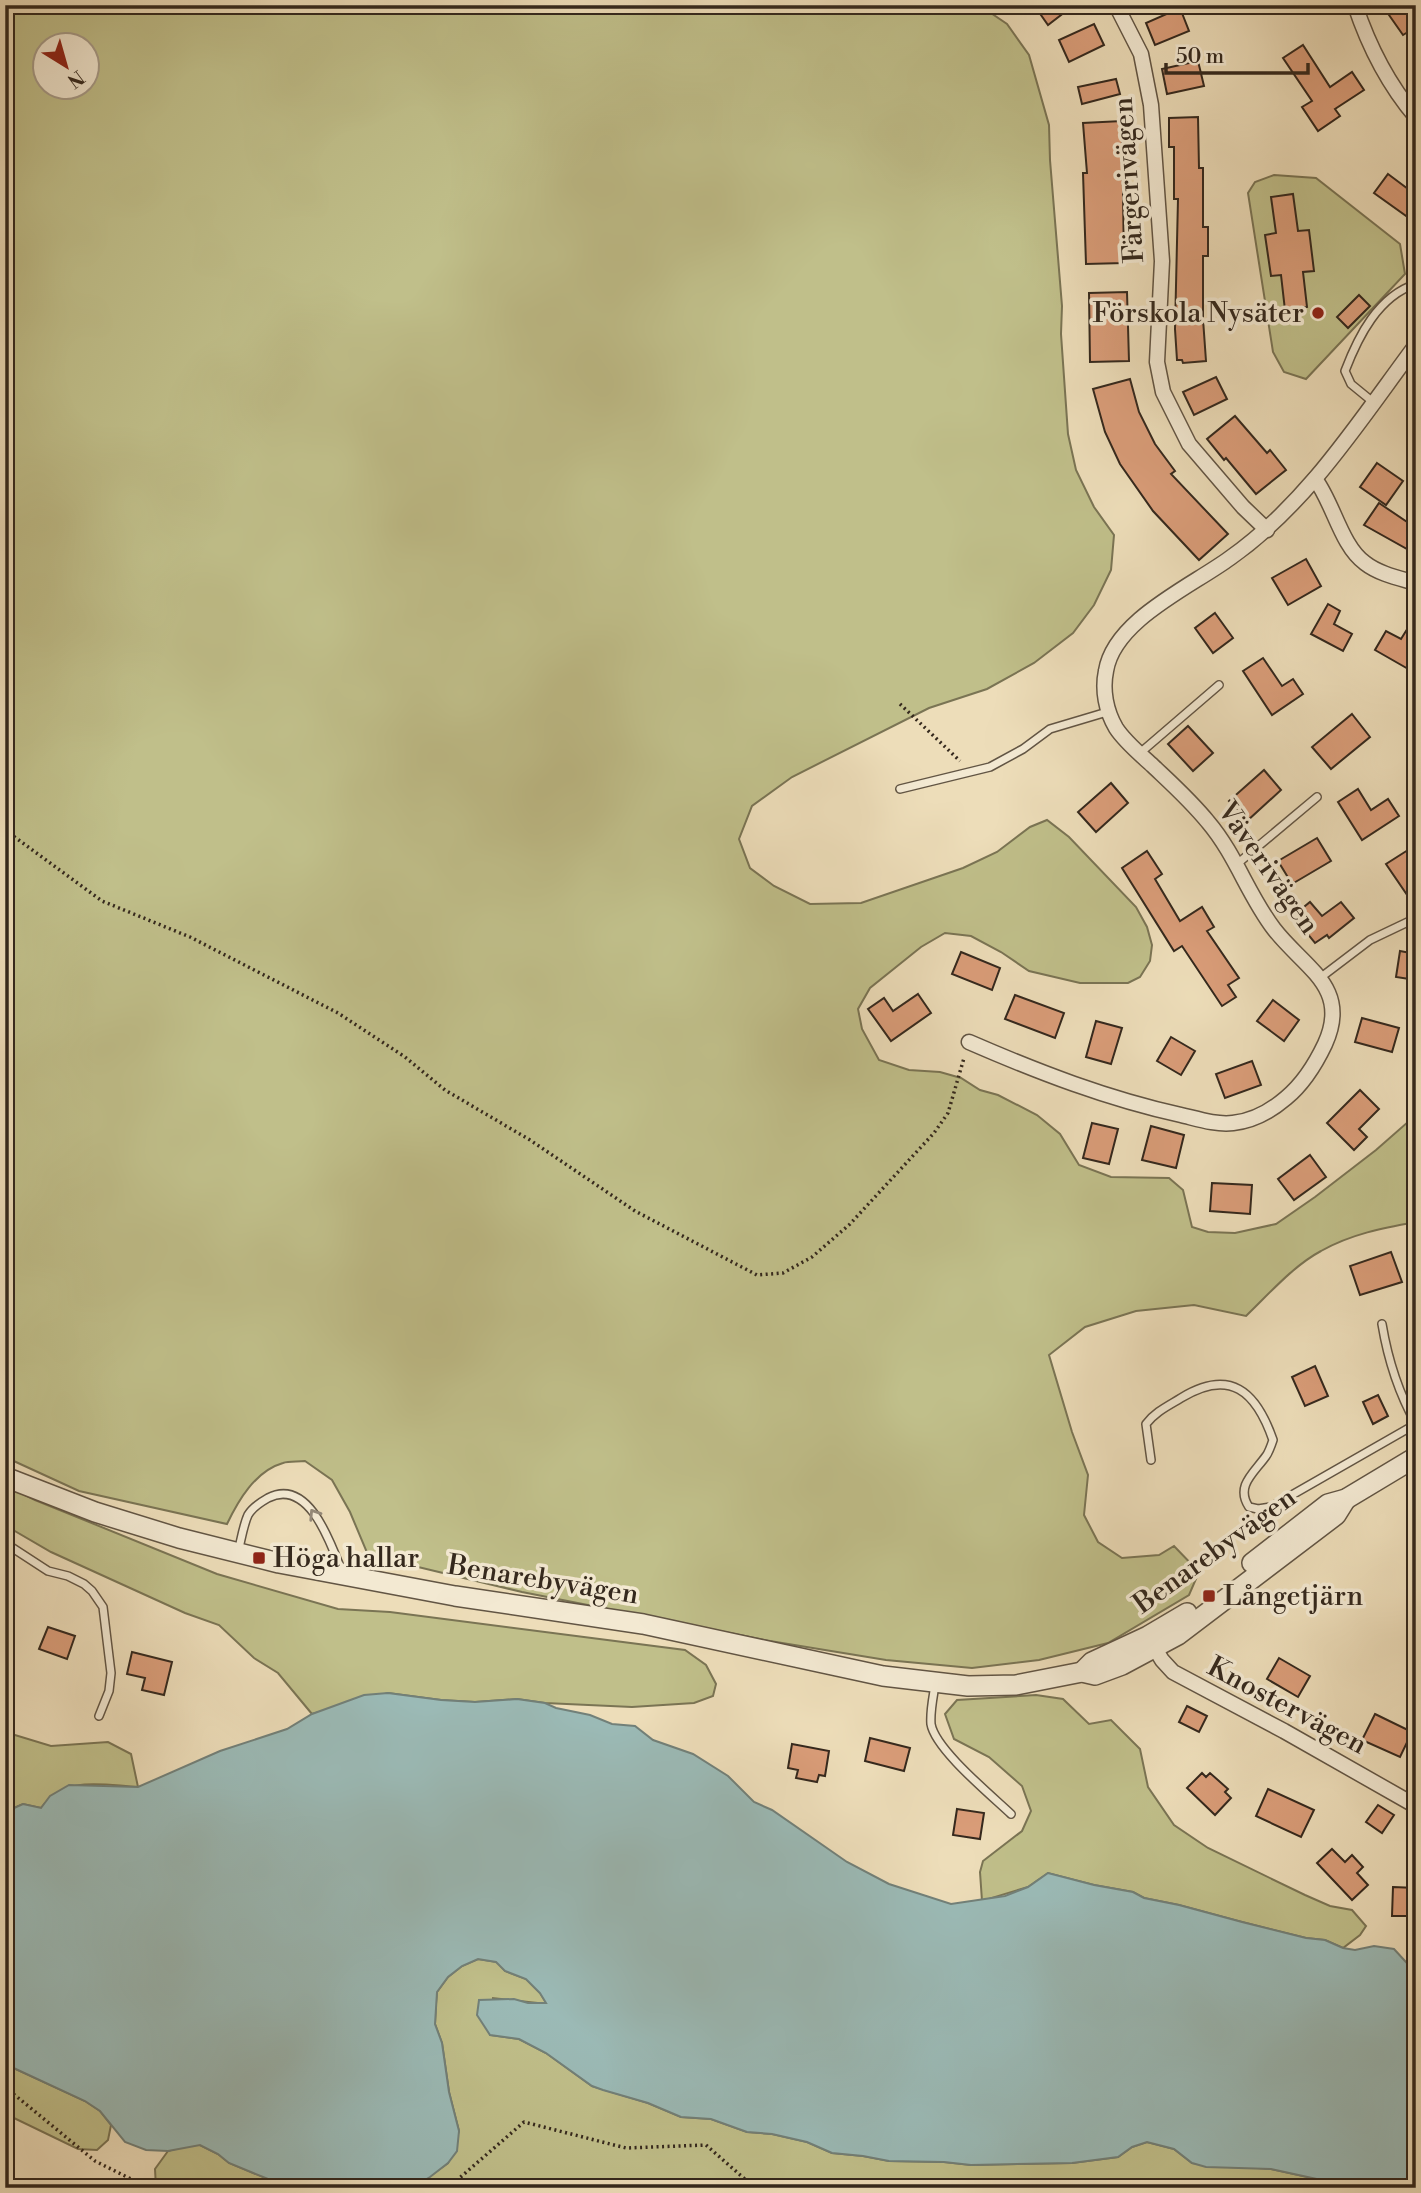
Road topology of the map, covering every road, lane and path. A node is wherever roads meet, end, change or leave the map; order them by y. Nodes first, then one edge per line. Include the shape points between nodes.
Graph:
1 (1116, 5) edge
2 (1355, 5) edge
3 (1416, 117) edge
4 (1416, 284) edge
5 (1416, 345) edge
6 (1373, 402) junction
7 (1315, 479) junction
8 (1267, 530) junction
9 (1416, 583) edge
10 (1219, 685) dead end
11 (900, 704) dead end
12 (1107, 712) junction
13 (1140, 754) junction
14 (971, 772) junction
15 (900, 789) dead end
16 (1317, 797) dead end
17 (5, 830) edge
18 (1237, 864) junction
19 (1412, 920) dead end
20 (1321, 978) junction
21 (969, 1042) joint
22 (1382, 1324) dead end
23 (1416, 1424) edge
24 (1416, 1457) edge
25 (1151, 1460) dead end
26 (5, 1477) edge
27 (5, 1543) edge
28 (238, 1554) junction
29 (344, 1576) junction
30 (1151, 1643) junction
31 (936, 1683) junction
32 (99, 1716) dead end
33 (1416, 1806) edge
34 (1011, 1814) dead end
35 (5, 2087) edge
36 (140, 2188) edge
37 (448, 2188) edge
38 (755, 2188) edge

1 - 8 street, Färgerivägen via 1141,54 1151,105 1162,261 1157,362 1163,391 1189,444
2 - 3 street via 1383,73
4 - 6 lane via 1388,300 1357,339 1345,372 1351,384
5 - 6 street
6 - 7 street
7 - 8 street
7 - 9 street via 1363,562
8 - 12 street via 1122,635 1106,668
10 - 13 lane
11 - 14 path
12 - 13 street, Väverivägen via 1118,732
12 - 14 lane via 1050,729 1006,759
13 - 18 street, Väverivägen via 1188,798
14 - 15 lane
16 - 18 lane
17 - 21 path via 102,901 190,937 338,1013 446,1090 530,1139 635,1212 757,1275 783,1273 812,1257 850,1224 934,1133 948,1112
18 - 20 street, Väverivägen via 1275,931
19 - 20 lane via 1370,940
20 - 21 street, Väverivägen via 1334,1008 1331,1029 1310,1070 1274,1108 1233,1123 1158,1110 1030,1070
22 - 23 lane via 1395,1380
23 - 25 lane via 1271,1507 1258,1509 1249,1507 1243,1489 1273,1440 1267,1421 1241,1388 1214,1384 1152,1416 1146,1424
24 - 30 street, Benarebyvägen via 1346,1499 1328,1504
26 - 28 street, Benarebyvägen via 95,1512
27 - 32 lane via 48,1571 84,1584 99,1600 111,1673
28 - 29 street, Benarebyvägen
29 -> 28 lane via 329,1539 307,1504 283,1493 265,1499 248,1516
29 - 31 street, Benarebyvägen via 642,1624 825,1665
30 - 31 street, Benarebyvägen via 1092,1662 1082,1672 1016,1685
30 - 33 street, Knostervägen via 1182,1678
31 - 34 lane via 931,1710 938,1739
35 - 36 path via 95,2161
37 - 38 path via 524,2122 626,2148 706,2145

